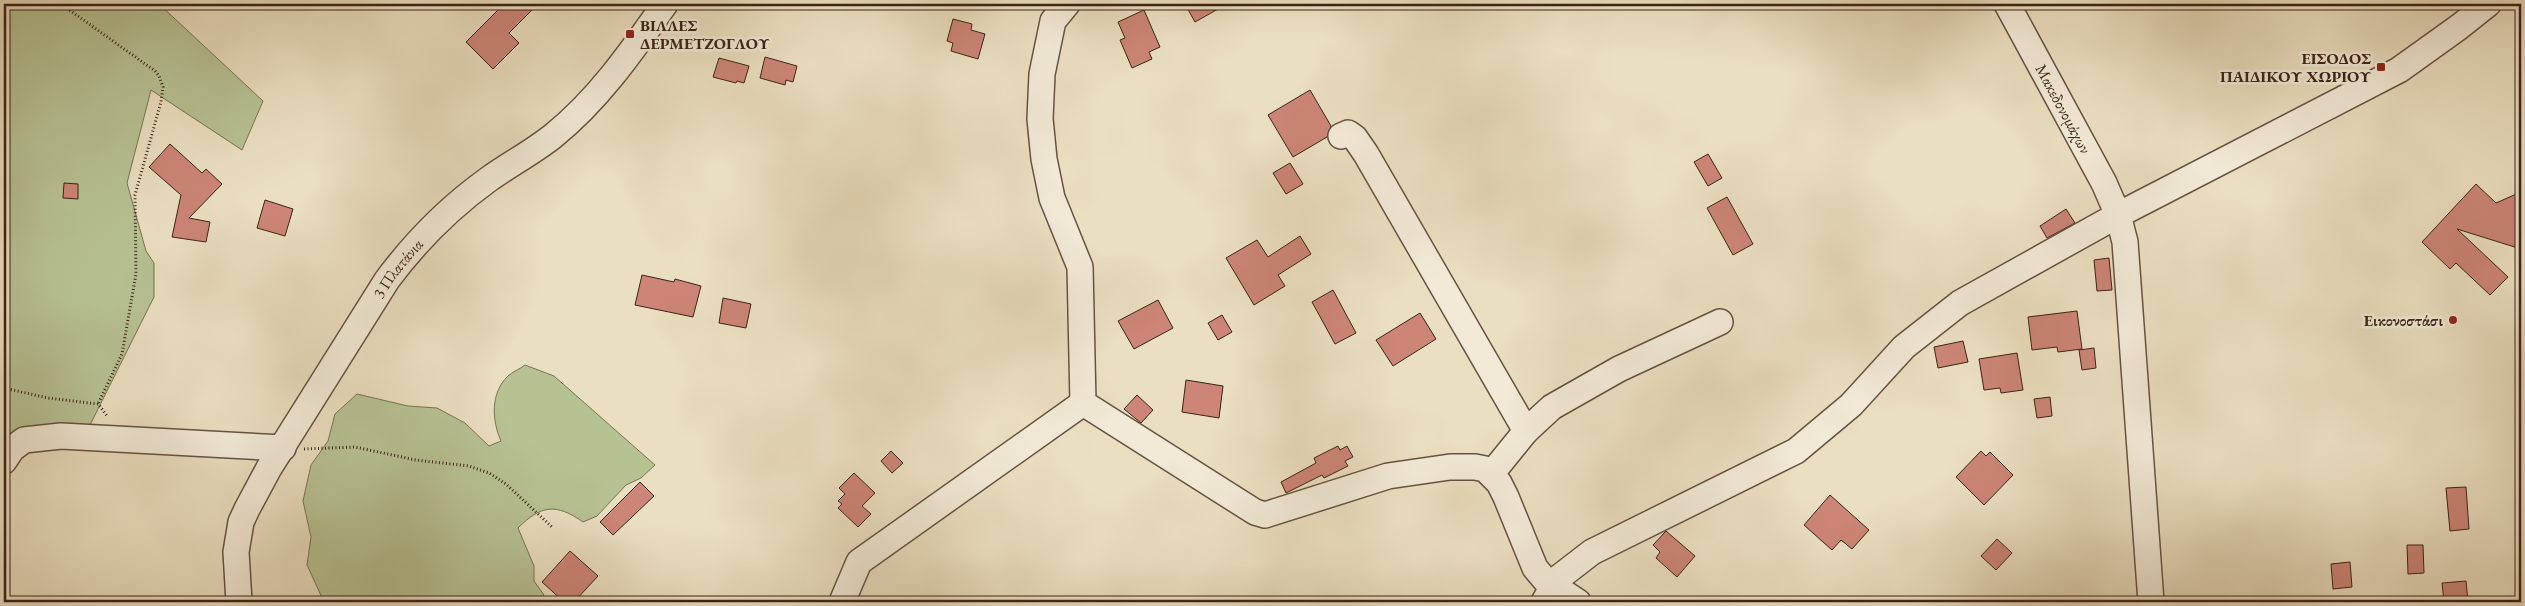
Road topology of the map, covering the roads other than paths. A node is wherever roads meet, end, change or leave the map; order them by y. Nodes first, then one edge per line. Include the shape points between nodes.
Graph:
1 (665, 4) edge
2 (1067, 4) edge
3 (2007, 4) edge
4 (2488, 4) edge
5 (1341, 136) dead end
6 (2118, 215) junction
7 (1720, 322) dead end
8 (1083, 402) junction
9 (1526, 431) junction
10 (283, 448) junction
11 (4, 461) edge
12 (1492, 473) junction
13 (1548, 594) edge
14 (239, 602) edge
15 (842, 602) edge
16 (1578, 602) edge
17 (2151, 602) edge

1 - 10 street, 3 Πλατάνια via 612,76 574,118 452,208 402,260
2 - 8 street via 1054,21 1042,74 1040,119 1052,198 1080,267
3 - 6 street, Μακεδονομάχων
4 - 6 street via 2399,70
5 - 9 street via 1348,133 1355,138 1366,154
6 - 13 street via 1960,303 1904,347 1851,405 1796,451 1606,544 1573,565
6 - 17 street, Μακεδονομάχων via 2125,242
7 - 9 street via 1611,373 1552,407
8 - 12 street via 1255,512 1265,515 1388,476 1464,466
8 - 15 street via 859,562
9 - 12 street
10 - 11 street via 61,436 24,440
10 - 14 street, 3 Πλατάνια via 241,522 236,552
12 - 13 street via 1506,497
13 - 16 street

